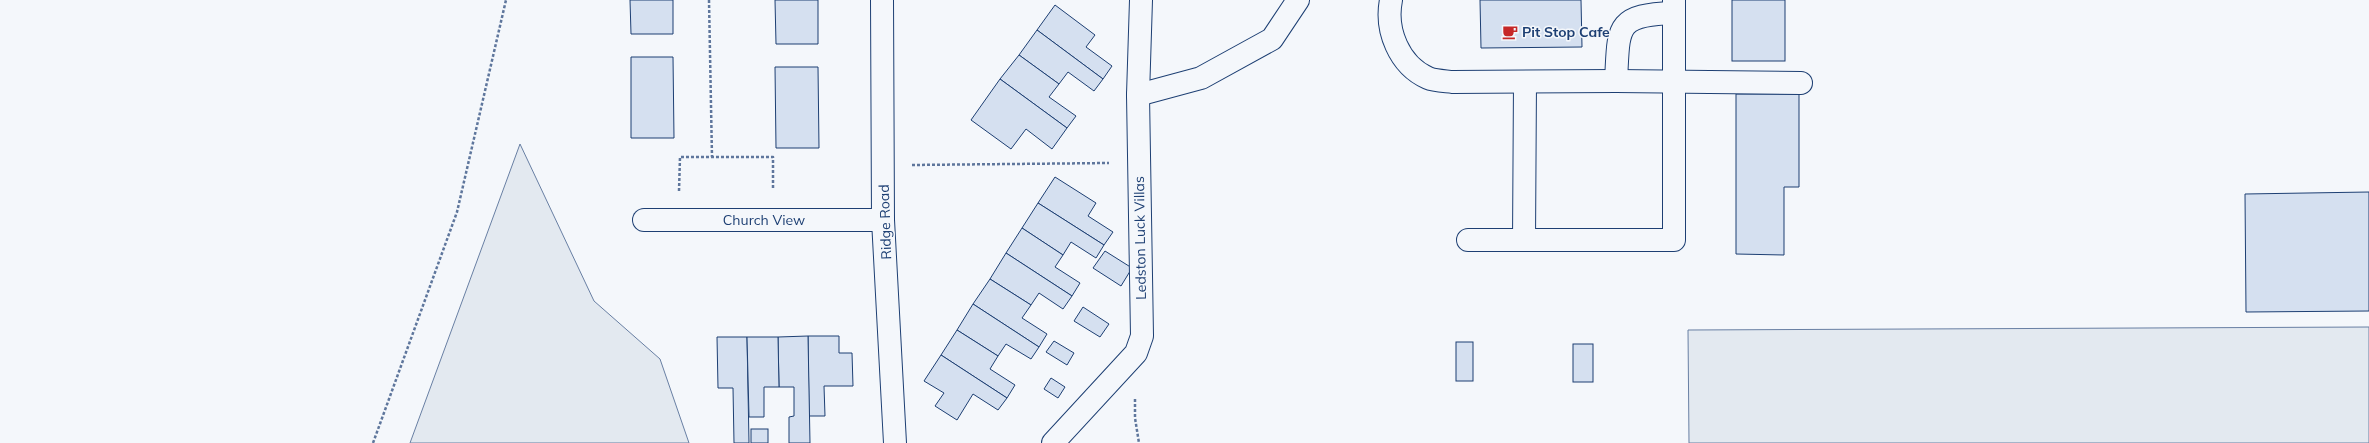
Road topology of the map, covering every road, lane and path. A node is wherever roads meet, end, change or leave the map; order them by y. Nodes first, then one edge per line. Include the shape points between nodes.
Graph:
1 (506, 0) edge
2 (709, 0) edge
3 (882, 0) edge
4 (1141, 0) edge
5 (1298, 0) edge
6 (1391, 0) edge
7 (1674, 7) edge
8 (1616, 81) junction
9 (1673, 81) junction
10 (1525, 82) junction
11 (1801, 83) dead end
12 (1138, 95) junction
13 (712, 157) junction
14 (1139, 162) junction
15 (883, 165) junction
16 (644, 220) dead end
17 (679, 220) junction
18 (773, 220) junction
19 (883, 220) junction
20 (1468, 240) dead end
21 (1524, 240) junction
22 (373, 443) edge
23 (895, 443) edge
24 (1053, 443) edge

1 - 22 path via 457,212
2 - 13 path
3 - 15 street, Ridge Road
4 - 12 street, Ledston Luck Villas
5 - 12 street via 1272,39 1201,78
6 - 10 street via 1390,29 1397,48 1411,68 1429,79 1453,82
7 - 8 street via 1644,14 1624,26 1618,41
7 - 9 street
8 - 9 street
8 - 10 street
9 - 11 street
9 - 21 street via 1674,240
10 - 21 street
12 - 14 street, Ledston Luck Villas
13 - 17 path via 680,157
13 - 18 path via 773,157
14 - 15 path
14 - 24 street, Ledston Luck Villas via 1142,336 1136,353
15 - 19 street, Ridge Road
16 - 17 street, Church View
17 - 18 street, Church View
18 - 19 street, Church View
19 - 23 street, Ridge Road
20 - 21 street

